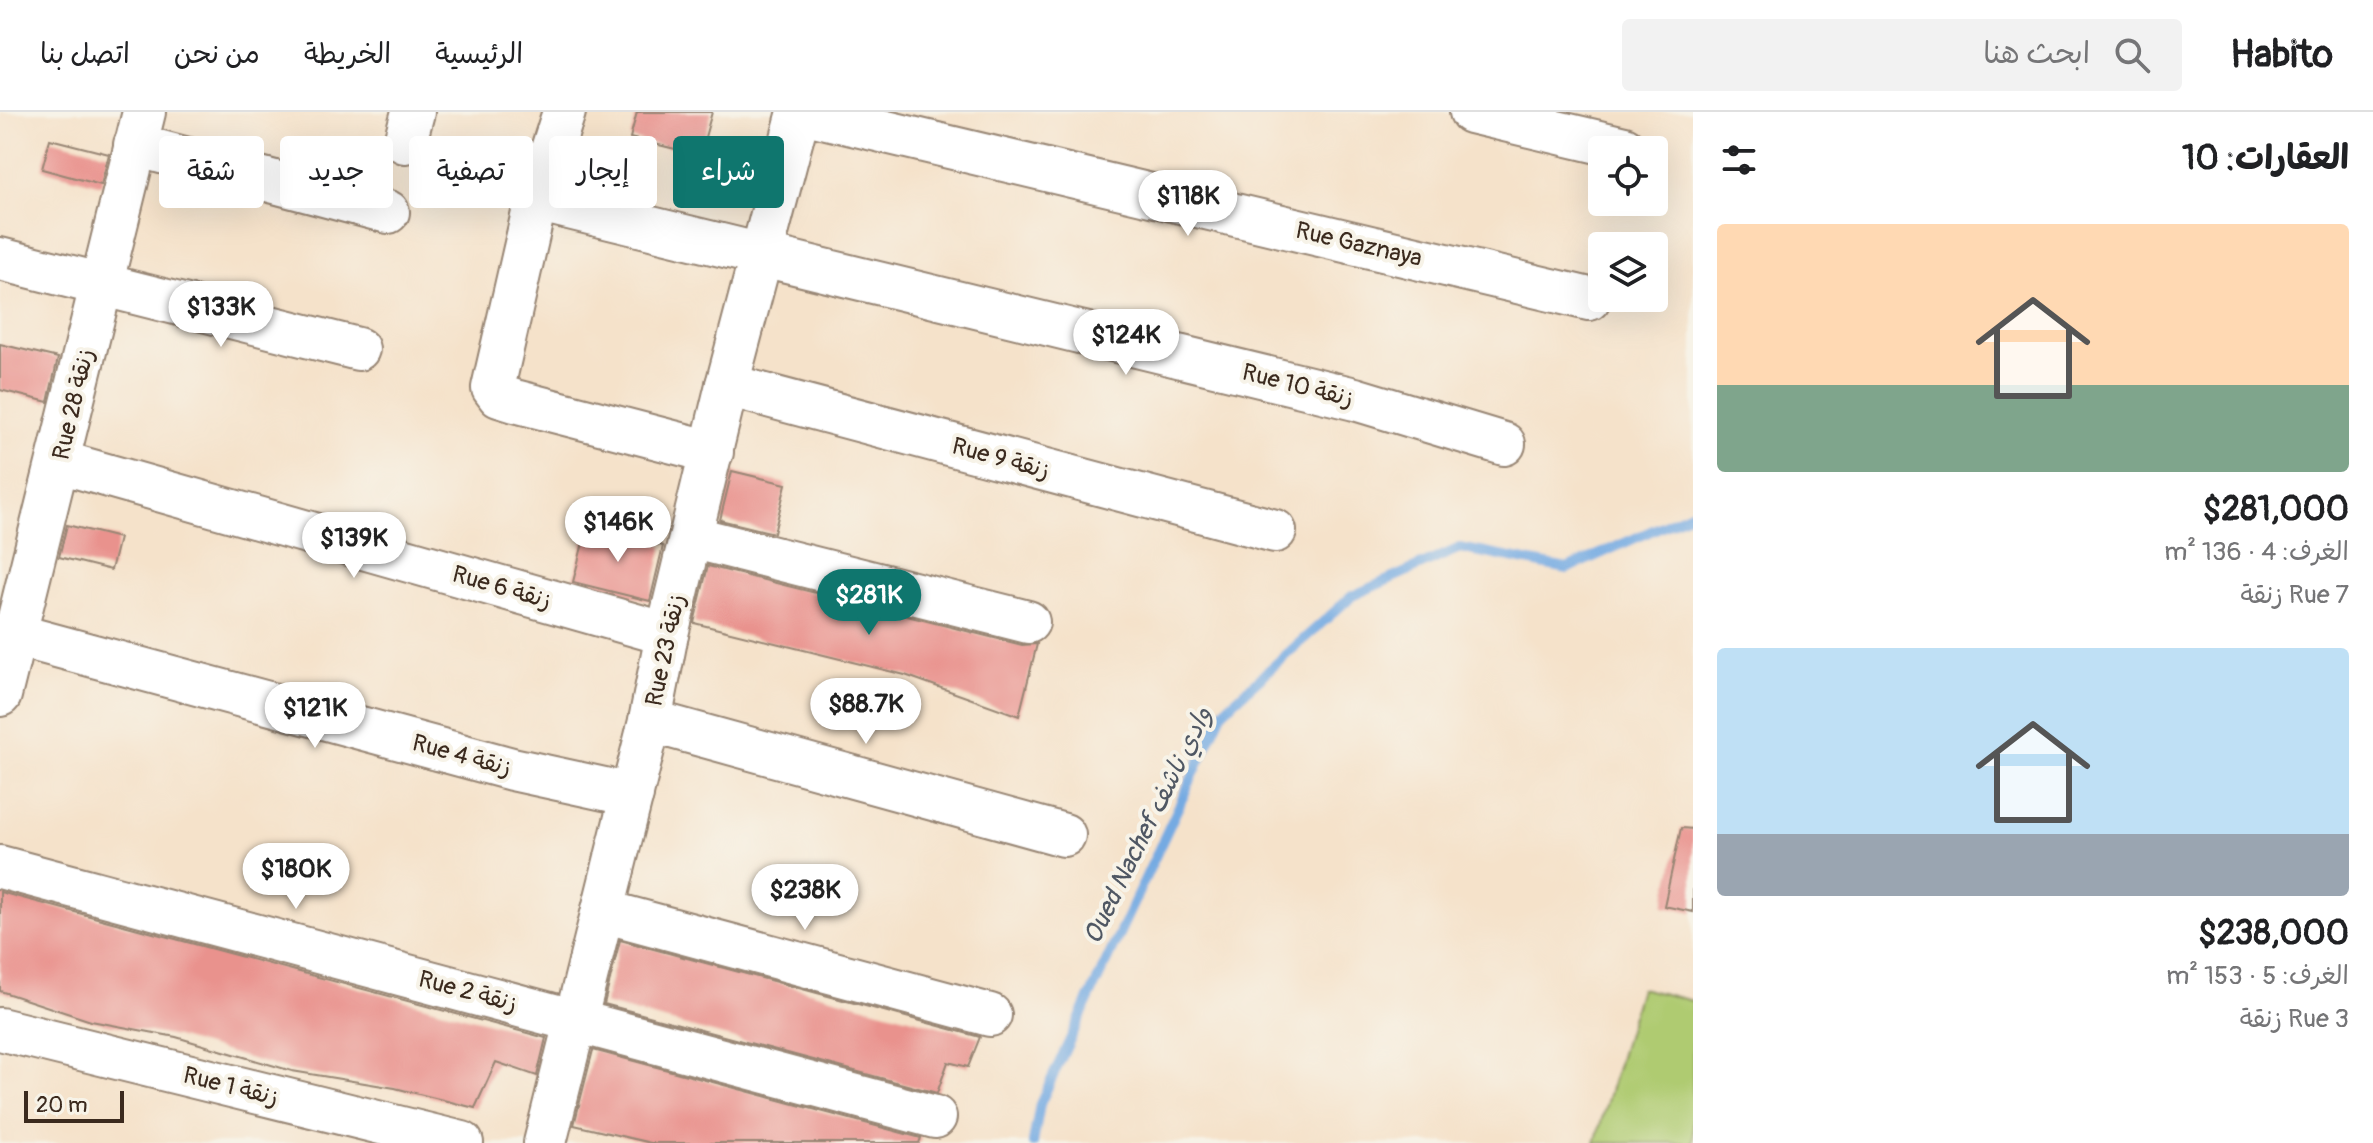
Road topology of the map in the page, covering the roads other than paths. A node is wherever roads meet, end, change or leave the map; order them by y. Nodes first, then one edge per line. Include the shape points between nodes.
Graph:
1 (564, 112) edge
2 (801, 112) edge
3 (1471, 112) edge
4 (140, 129) edge
5 (1588, 140) edge
6 (536, 200) junction
7 (388, 212) dead end
8 (763, 254) junction
9 (0, 259) edge
10 (100, 286) junction
11 (1588, 299) edge
12 (358, 349) dead end
13 (727, 385) junction
14 (1504, 444) dead end
15 (712, 452) junction
16 (60, 462) junction
17 (1275, 531) dead end
18 (691, 537) junction
19 (1028, 622) dead end
20 (667, 634) junction
21 (16, 635) junction
22 (0, 695) edge
23 (650, 721) junction
24 (632, 795) junction
25 (1064, 835) dead end
26 (0, 867) edge
27 (603, 911) junction
28 (990, 1015) dead end
29 (576, 1020) junction
30 (0, 1029) edge
31 (935, 1117) dead end
32 (371, 1130) edge
33 (462, 1143) edge
34 (545, 1143) edge

1 - 6 street
2 - 8 street, Rue 23 زنقة
2 - 11 street, Rue Gaznaya
3 - 5 street
4 - 7 street
4 - 10 street, Rue 28 زنقة
6 - 8 street, Rue 10 زنقة
6 - 15 street via 493,388 499,396
8 - 13 street, Rue 23 زنقة
8 - 14 street, Rue 10 زنقة via 1355,399
9 - 10 street
10 - 12 street
10 - 16 street, Rue 28 زنقة
13 - 15 street, Rue 23 زنقة
13 - 17 street, Rue 9 زنقة
15 - 18 street, Rue 23 زنقة
16 - 20 street, Rue 6 زنقة
16 - 21 street, Rue 28 زنقة
18 - 19 street
18 - 20 street, Rue 23 زنقة
20 - 23 street, Rue 23 زنقة
21 - 22 street, Rue 28 زنقة
21 - 24 street, Rue 4 زنقة via 512,769
23 - 24 street, Rue 23 زنقة
23 - 25 street
24 - 27 street, Rue 23 زنقة
26 - 29 street, Rue 2 زنقة
27 - 28 street
27 - 29 street, Rue 23 زنقة
29 - 31 street, Rue 2 زنقة
29 - 34 street, Rue 23 زنقة
30 - 32 street, Rue زنقة 1
32 - 33 street, Rue زنقة 1

